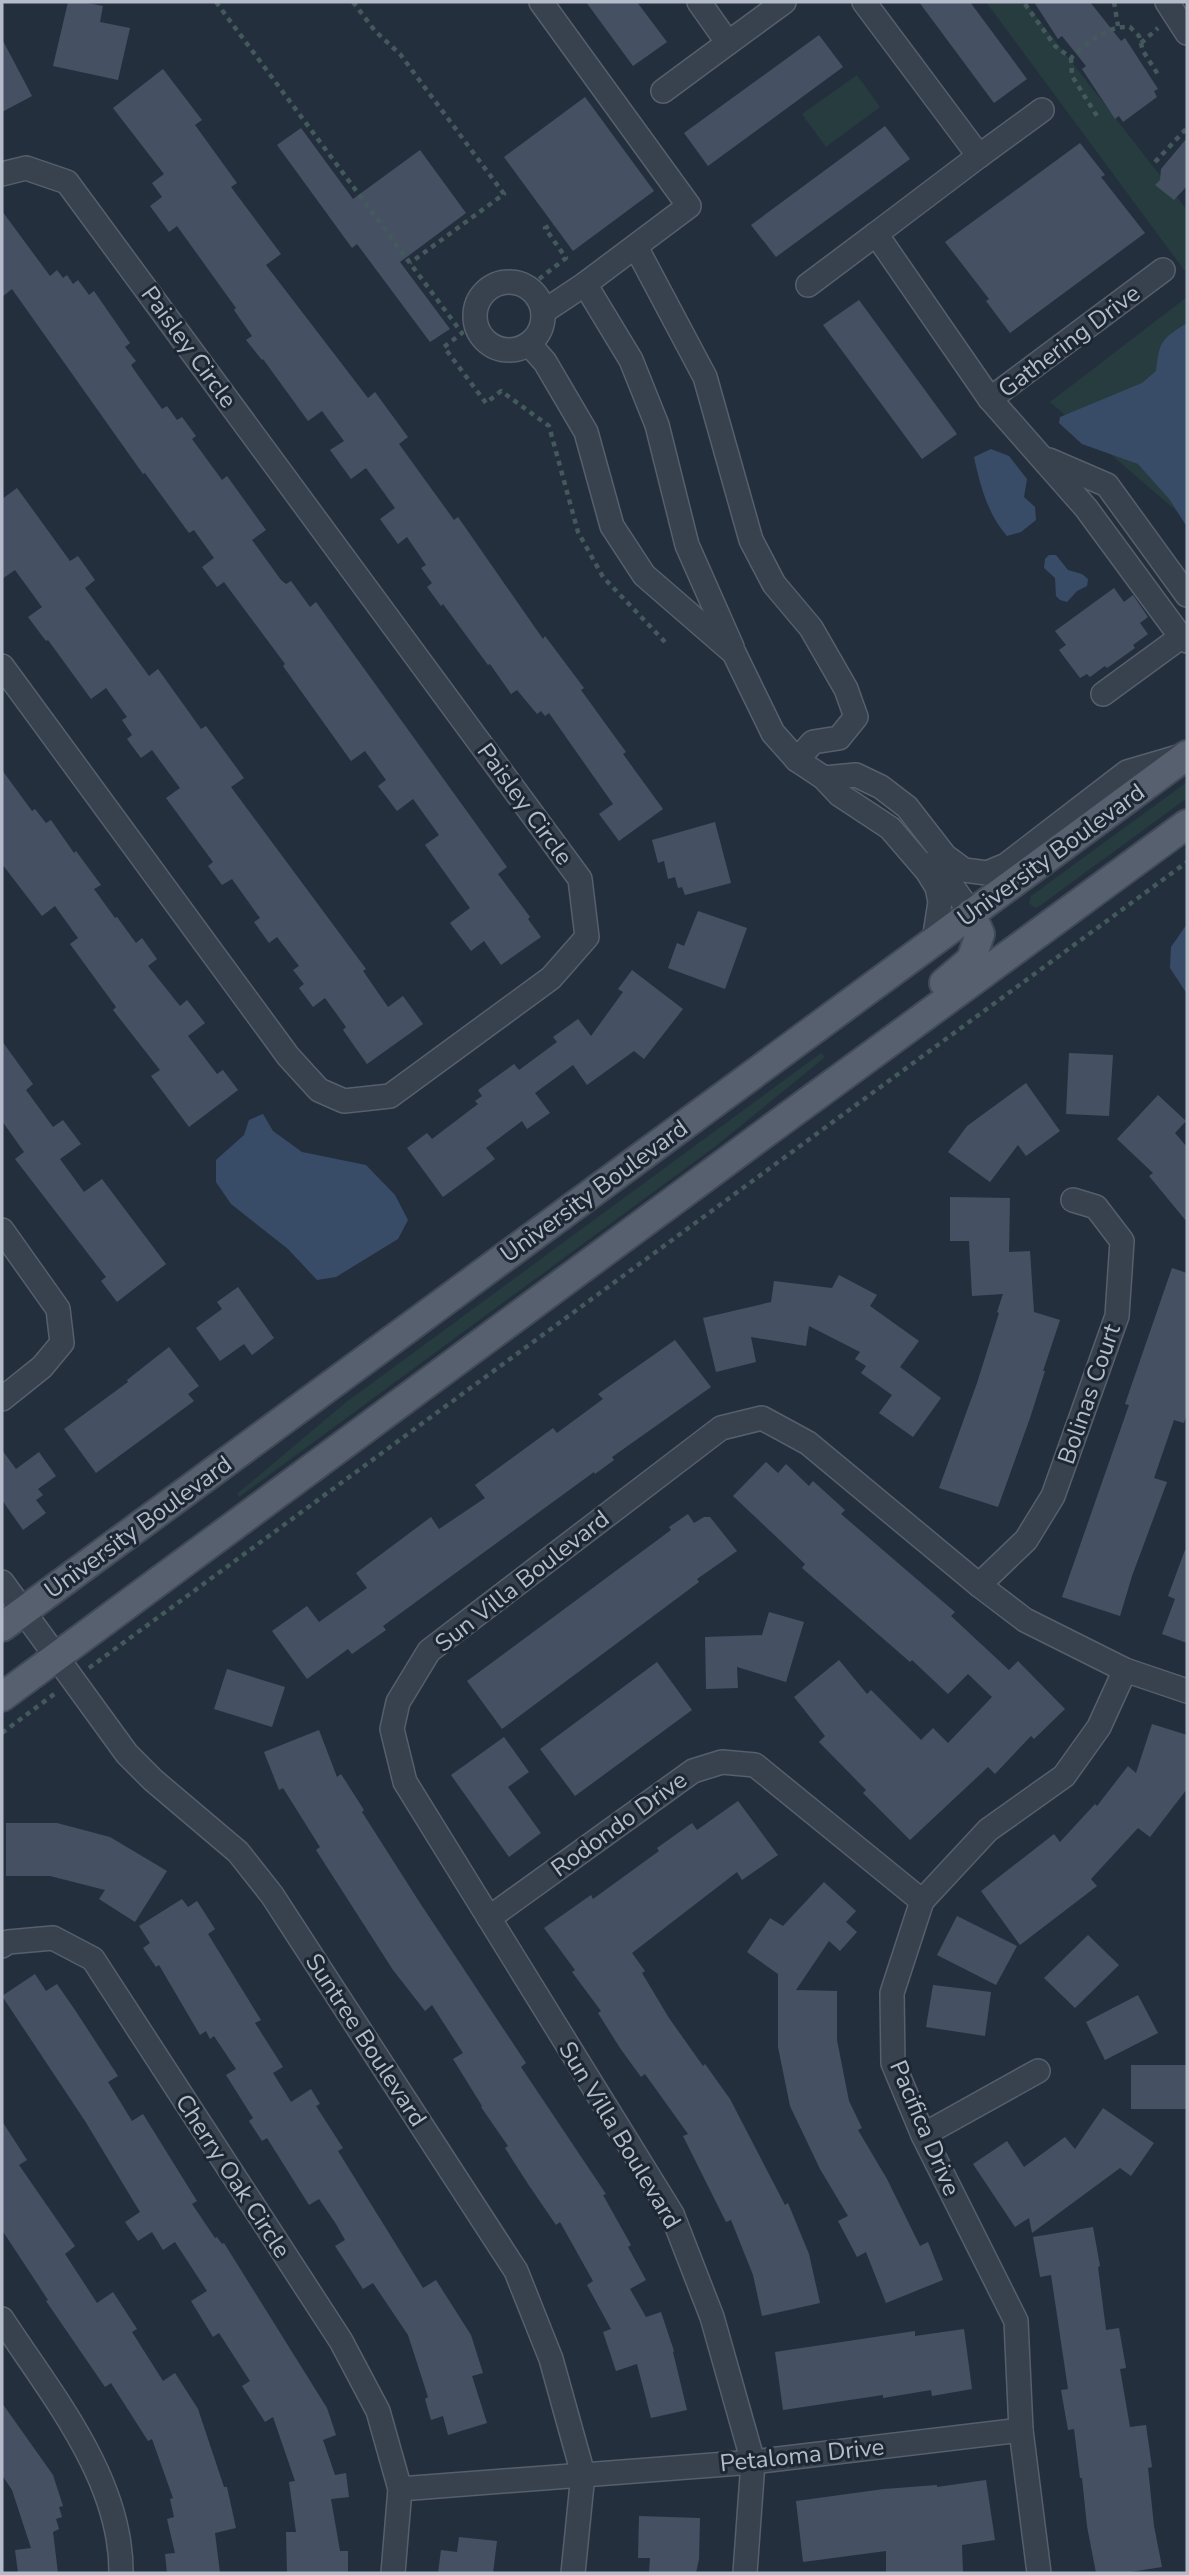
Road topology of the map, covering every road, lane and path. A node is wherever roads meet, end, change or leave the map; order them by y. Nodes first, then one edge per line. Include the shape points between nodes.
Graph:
1 (216, 2) edge
2 (353, 2) edge
3 (541, 2) edge
4 (699, 2) edge
5 (784, 2) edge
6 (864, 2) edge
7 (1114, 2) edge
8 (1167, 2) edge
9 (1025, 5) dead end
10 (1118, 26) junction
11 (1187, 33) edge
12 (728, 43) junction
13 (1071, 58) junction
14 (1159, 75) dead end
15 (663, 91) dead end
16 (1042, 110) dead end
17 (1097, 116) dead end
18 (1187, 128) edge
19 (979, 156) junction
20 (1155, 162) dead end
21 (2, 174) edge
22 (554, 224) dead end
23 (876, 234) junction
24 (636, 247) junction
25 (410, 262) junction
26 (1163, 270) dead end
27 (539, 278) dead end
28 (586, 284) junction
29 (808, 285) dead end
30 (543, 312) junction
31 (529, 344) junction
32 (990, 399) junction
33 (1043, 457) junction
34 (1187, 595) edge
35 (1184, 639) edge
36 (667, 644) dead end
37 (734, 653) junction
38 (2, 666) edge
39 (1103, 694) dead end
40 (1187, 754) edge
41 (797, 760) junction
42 (824, 778) junction
43 (1187, 824) edge
44 (1187, 862) edge
45 (971, 914) junction
46 (934, 941) junction
47 (768, 1131) junction
48 (1073, 1200) dead end
49 (2, 1230) edge
50 (2, 1399) edge
51 (2, 1582) edge
52 (979, 1585) junction
53 (13, 1619) edge
54 (57, 1656) junction
55 (103, 1658) dead end
56 (1125, 1670) junction
57 (1187, 1691) edge
58 (2, 1697) edge
59 (46, 1700) dead end
60 (2, 1733) edge
61 (922, 1901) junction
62 (489, 1918) junction
63 (2, 1946) edge
64 (1038, 2071) dead end
65 (923, 2135) junction
66 (2, 2319) edge
67 (1021, 2430) junction
68 (753, 2462) junction
69 (583, 2474) junction
70 (400, 2489) junction
71 (121, 2573) edge
72 (393, 2573) edge
73 (573, 2573) edge
74 (745, 2573) edge
75 (1039, 2573) edge

1 - 25 path
2 - 25 path via 375,32 396,48 504,194
3 - 24 street via 689,206
4 - 12 street
5 - 12 street
6 - 19 street
7 - 10 path
8 - 11 street
9 - 13 path via 1055,46
10 - 13 path
10 - 14 path via 1130,27 1139,36
12 - 15 street
13 - 17 path via 1072,76
16 - 19 street
18 - 20 path
19 - 23 street
21 - 38 street, Paisley Circle via 26,168 67,182 580,879 587,937 551,978 390,1096 344,1101 331,1096 319,1090 288,1056
22 - 27 path via 545,228 566,258
23 - 29 street
23 - 32 street, Gathering Drive
24 - 28 street
24 - 41 street via 705,377 751,540 774,584 811,628 846,689 856,718 839,738 813,742
25 - 36 path via 463,332 444,347 486,403 501,391 549,426 579,533 603,577
26 - 32 street, Gathering Drive
28 - 30 street
28 - 37 street via 631,360 657,425 687,545
30 - 31 street via 542,324
30 - 31 street via 534,292 514,282 492,285 477,302 475,324 487,343 508,350
31 - 37 street via 545,362 586,432 612,526 643,575
32 - 33 street
33 - 34 street via 1107,485
33 - 35 street
35 - 39 street
37 - 41 street via 773,733
40 - 42 street via 1127,772 1006,865 987,873 964,870 945,856 907,807 881,788 856,775
40 - 45 main road, University Boulevard
41 - 42 street
42 - 45 street via 870,793 894,813 921,842
42 - 46 street via 840,795 890,828 927,871 940,902
43 - 47 main road
44 - 55 path
45 - 46 main road, University Boulevard
45 - 47 main road via 980,934 971,960
46 - 53 main road, University Boulevard
47 - 54 main road
48 - 52 street, Bolinas Court via 1096,1207 1122,1241 1116,1315 1053,1496 1026,1540
49 - 50 street via 58,1309 62,1343 42,1367
51 - 53 street, Suntree Boulevard
52 - 56 street, Sun Villa Boulevard via 1025,1620
52 - 62 street, Sun Villa Boulevard via 808,1443 762,1418 721,1428 429,1651 398,1702 392,1729 405,1782
53 - 54 street, Suntree Boulevard
54 - 58 main road
54 - 69 street, Suntree Boulevard via 127,1754 238,1852 272,1895 516,2271 551,2359
56 - 57 street, Sun Villa Boulevard
56 - 61 street, Pacifica Drive via 1099,1727 1064,1776 988,1830
59 - 60 path
61 - 62 street, Rodondo Drive via 755,1765 722,1762 693,1771
61 - 65 street, Pacifica Drive via 892,1993 893,2063
62 - 68 street, Sun Villa Boulevard via 672,2214 712,2317
63 - 70 street, Cherry Oak Circle via 53,1938 93,1959 341,2341 378,2411
64 - 65 street
65 - 67 street, Pacifica Drive via 1016,2321
66 - 71 street via 88,2450 111,2507
67 - 68 street, Petaloma Drive
67 - 75 street, Pacifica Drive
68 - 69 street, Petaloma Drive
68 - 74 street, Sun Villa Boulevard
69 - 70 street
69 - 73 street, Suntree Boulevard
70 - 72 street, Cherry Oak Circle

